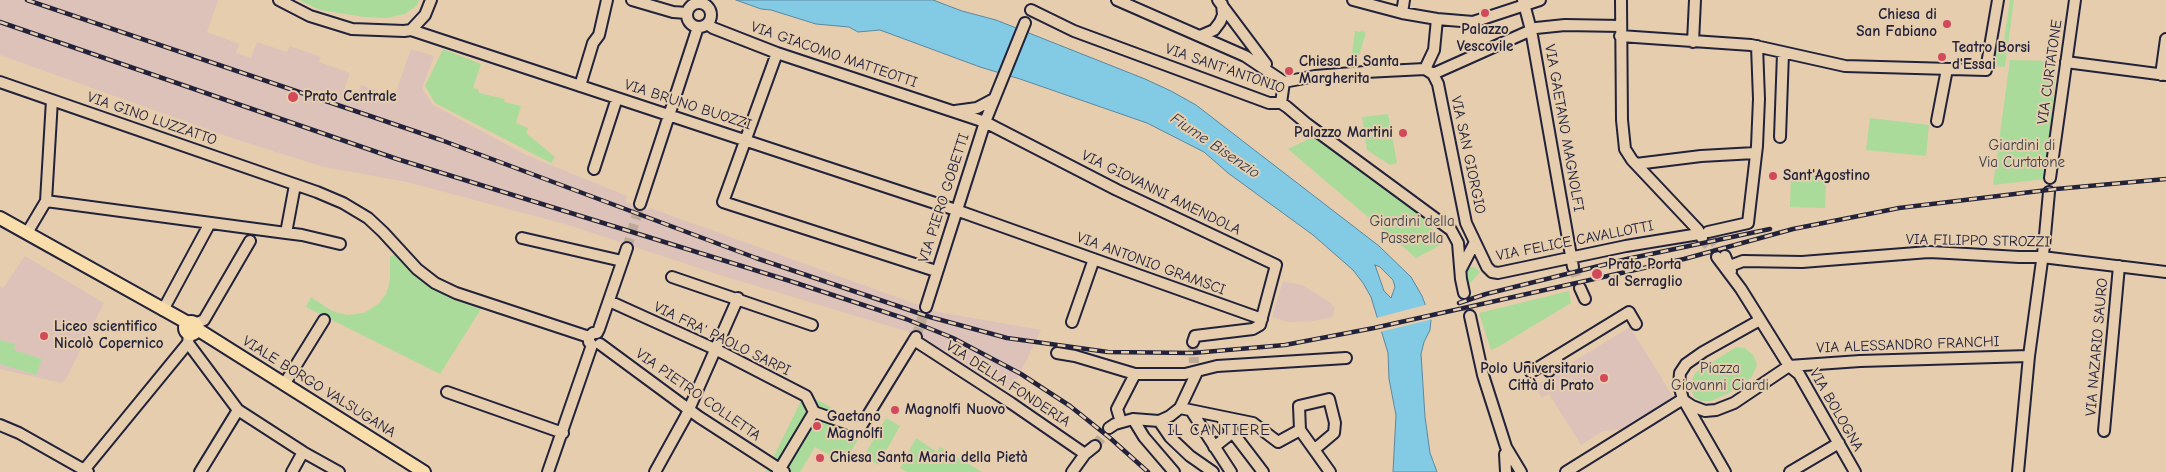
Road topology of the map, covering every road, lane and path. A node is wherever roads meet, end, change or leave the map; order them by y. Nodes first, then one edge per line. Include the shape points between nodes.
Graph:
1 (279, 0) edge
2 (431, 0) edge
3 (607, 0) edge
4 (632, 0) edge
5 (1117, 0) edge
6 (1353, 0) edge
7 (1404, 0) edge
8 (1540, 0) edge
9 (1621, 0) edge
10 (1695, 0) edge
11 (1998, 0) edge
12 (2075, 0) edge
13 (1220, 2) edge
14 (1524, 2) edge
15 (707, 3) edge
16 (1030, 12) edge
17 (1402, 13) junction
18 (687, 14) junction
19 (1437, 19) junction
20 (703, 25) junction
21 (411, 30) junction
22 (1531, 30) junction
23 (1620, 31) junction
24 (1200, 36) junction
25 (2166, 39) edge
26 (1693, 42) junction
27 (1754, 46) junction
28 (777, 53) junction
29 (1788, 54) junction
30 (2066, 62) junction
31 (1946, 69) junction
32 (1429, 71) junction
33 (1272, 73) junction
34 (2164, 75) edge
35 (0, 82) edge
36 (1284, 82) junction
37 (580, 86) junction
38 (617, 98) junction
39 (994, 99) junction
40 (52, 100) junction
41 (1281, 103) junction
42 (953, 111) junction
43 (669, 115) junction
44 (1937, 121) dead end
45 (985, 122) junction
46 (1780, 137) dead end
47 (745, 139) junction
48 (1756, 150) junction
49 (1636, 164) junction
50 (594, 169) dead end
51 (2050, 178) dead end
52 (295, 185) junction
53 (2049, 192) dead end
54 (46, 201) junction
55 (640, 204) tunnel mouth
56 (956, 210) junction
57 (0, 218) edge
58 (210, 222) junction
59 (1466, 222) junction
60 (1451, 230) junction
61 (27, 233) junction
62 (286, 234) junction
63 (1703, 234) junction
64 (522, 238) dead end
65 (1473, 240) junction
66 (250, 241) dead end
67 (1458, 243) junction
68 (340, 244) dead end
69 (626, 248) tunnel mouth
70 (2042, 256) junction
71 (1721, 257) tunnel mouth
72 (1094, 259) junction
73 (622, 261) junction
74 (1572, 263) junction
75 (2119, 266) junction
76 (1460, 270) junction
77 (1731, 270) junction
78 (936, 271) junction
79 (2166, 272) edge
80 (672, 276) dead end
81 (1580, 288) tunnel mouth
82 (1464, 293) tunnel mouth
83 (738, 298) junction
84 (1585, 299) dead end
85 (609, 301) junction
86 (926, 307) tunnel mouth
87 (163, 310) junction
88 (1470, 316) tunnel mouth
89 (1262, 319) junction
90 (324, 320) dead end
91 (1760, 320) junction
92 (1072, 322) dead end
93 (1636, 324) dead end
94 (812, 326) dead end
95 (191, 331) junction
96 (594, 340) junction
97 (1193, 342) dead end
98 (717, 350) junction
99 (1057, 353) dead end
100 (1559, 354) junction
101 (2029, 356) junction
102 (1346, 358) dead end
103 (1789, 366) junction
104 (1196, 368) junction
105 (1528, 368) dead end
106 (1549, 371) dead end
107 (1135, 374) junction
108 (285, 384) junction
109 (447, 392) dead end
110 (1683, 399) junction
111 (1180, 408) junction
112 (689, 409) junction
113 (238, 410) junction
114 (814, 412) junction
115 (1192, 412) junction
116 (1221, 417) junction
117 (1133, 419) junction
118 (1159, 421) junction
119 (1121, 422) junction
120 (0, 425) edge
121 (1109, 428) tunnel mouth
122 (1300, 430) junction
123 (2104, 431) dead end
124 (1233, 432) junction
125 (563, 433) junction
126 (1839, 443) junction
127 (1095, 446) tunnel mouth
128 (1214, 447) junction
129 (1315, 449) junction
130 (1505, 450) junction
131 (303, 452) junction
132 (1085, 454) junction
133 (410, 468) edge
134 (86, 471) edge
135 (781, 471) edge
136 (200, 472) edge
137 (292, 472) edge
138 (339, 472) edge
139 (424, 472) edge
140 (548, 472) edge
141 (655, 472) edge
142 (1072, 472) edge
143 (1174, 472) edge
144 (1213, 472) edge
145 (1231, 472) edge
146 (1263, 472) edge
147 (1330, 472) edge
148 (1506, 472) edge
149 (1513, 472) edge
150 (1521, 472) edge
151 (1566, 472) edge
152 (1725, 472) edge
153 (1790, 472) edge
154 (1855, 472) edge
155 (2018, 472) edge

1 - 21 street, VIA BRUNO BUOZZI via 310,16 352,29
2 - 21 street via 424,16
3 - 37 street via 599,35
4 - 18 street
5 - 24 street
6 - 17 street
7 - 17 street
8 - 14 street
9 - 23 street
10 - 26 street
11 - 31 street via 1986,70
12 - 30 street, VIA CURTATONE
13 - 24 street via 1223,15 1220,22 1214,30
13 - 33 street
14 - 19 street via 1520,8 1475,22
14 - 22 street, VIA GAETANO MAGNOLFI
15 - 18 street via 693,5
15 - 20 street via 710,18
16 - 39 street, VIA PIERO GOBETTI
16 - 41 street, VIA SANT'ANTONIO via 1269,103
17 - 19 street
18 - 20 street, VIA GIACOMO MATTEOTTI via 691,24
19 - 32 street
20 - 28 street, VIA GIACOMO MATTEOTTI
20 - 43 street
21 - 37 street, VIA BRUNO BUOZZI
22 - 23 street via 1565,24
22 - 32 street
22 - 74 street, VIA GAETANO MAGNOLFI
23 - 26 street
23 - 49 street via 1623,139 1625,149
24 - 33 street via 1253,60
25 - 34 street
26 - 27 street
27 - 29 street
27 - 48 street via 1759,99
28 - 42 street, VIA GIACOMO MATTEOTTI
28 - 47 street
29 - 31 street via 1845,66
29 - 46 street
30 - 34 street
30 - 51 street, VIA CURTATONE
31 - 44 street
32 - 36 street via 1315,76
32 - 59 street, VIA SAN GIORGIO via 1438,84
33 - 36 street
35 - 40 street, VIA GINO LUZZATTO
36 - 41 street
37 - 38 street, VIA BRUNO BUOZZI
38 - 43 street, VIA BRUNO BUOZZI
38 - 50 street
39 - 42 street, VIA GIACOMO MATTEOTTI via 977,108
39 - 45 street, VIA PIERO GOBETTI
40 - 52 street, VIA GINO LUZZATTO
40 - 54 street
41 - 60 street, VIA SANT'ANTONIO
42 - 45 street, VIA GIACOMO MATTEOTTI
43 - 47 street, VIA BRUNO BUOZZI
43 - 55 street
45 - 56 street, VIA PIERO GOBETTI
45 - 89 street, VIA GIOVANNI AMENDOLA via 1117,190 1276,265
47 - 56 street, VIA BRUNO BUOZZI
47 - 78 street via 723,202
48 - 49 street
48 - 63 street, VIA FELICE CAVALLOTTI via 1748,223
49 - 63 street
52 - 62 street
52 - 96 street, VIA GINO LUZZATTO via 342,203 368,218 435,283
53 - 70 street
54 - 58 street
54 - 61 street
56 - 72 street, VIA ANTONIO GRAMSCI
56 - 78 street, VIA PIERO GOBETTI
57 - 61 main road, VIALE BORGO VALSUGANA
58 - 62 street
58 - 87 street
59 - 60 street
59 - 65 street, VIA SAN GIORGIO
60 - 67 street
61 - 87 main road, VIALE BORGO VALSUGANA
62 - 68 street
63 - 74 street, VIA FELICE CAVALLOTTI via 1626,246
64 - 73 street
65 - 67 street
65 - 74 street, VIA FELICE CAVALLOTTI via 1487,267 1498,273
65 - 76 street
66 - 95 street via 204,320
67 - 76 street
69 - 73 street
70 - 75 street, VIA FILIPPO STROZZI
70 - 77 street, VIA FILIPPO STROZZI via 1928,252 1802,262 1743,261
70 - 101 street
71 - 77 street
72 - 89 street, VIA ANTONIO GRAMSCI
72 - 92 street
73 - 85 street
75 - 79 street, VIA FILIPPO STROZZI
75 - 123 street, VIA NAZARIO SAURO
76 - 82 street
77 - 91 street
78 - 86 street, VIA PIERO GOBETTI
80 - 83 street
81 - 84 street
83 - 94 street
83 - 98 street
85 - 96 street
85 - 98 street, VIA FRA' PAOLO SARPI
87 - 95 main road, VIALE BORGO VALSUGANA
88 - 130 street
89 - 97 street via 1260,325 1253,329 1195,336
90 - 108 street
91 - 103 street
91 - 110 street via 1686,364 1680,374 1679,385
93 - 100 street via 1629,312 1599,324
95 - 108 main road, VIALE BORGO VALSUGANA via 208,337
95 - 113 street
95 - 134 street
96 - 112 street, VIA PIETRO COLLETTA
96 - 125 street
98 - 112 street
98 - 114 street, VIA FRA' PAOLO SARPI via 806,396
99 - 107 street
100 - 105 street via 1530,372
100 - 106 street
101 - 103 street, VIA ALESSANDRO FRANCHI via 1860,360
101 - 155 street
102 - 104 street
103 - 110 street via 1734,403 1716,410 1705,411
103 - 126 street, VIA BOLOGNA via 1799,374
104 - 107 street
104 - 111 street
107 - 119 street via 1117,409
108 - 133 main road, VIALE BORGO VALSUGANA
109 - 125 street
110 - 151 street
110 - 152 street
111 - 115 street
111 - 118 street
112 - 135 street, VIA PIETRO COLLETTA
112 - 141 street
113 - 131 street
113 - 136 street
114 - 132 street, VIA DELLA FONDERIA via 860,428 915,339
114 - 135 street
115 - 116 street
115 - 128 street
116 - 122 street via 1253,423 1278,442
116 - 124 street
117 - 118 street
117 - 119 street
117 - 143 street
118 - 144 street via 1190,456
119 - 121 street
120 - 134 street
122 - 129 street
122 - 129 street via 1298,406 1329,398 1334,433
124 - 128 street
124 - 146 street
125 - 140 street
126 - 153 street
126 - 154 street, VIA BOLOGNA
127 - 132 street
128 - 145 street
129 - 147 street
130 - 148 street
130 - 149 street
130 - 150 street
131 - 137 street
131 - 138 street
132 - 142 street
133 - 139 main road, VIALE BORGO VALSUGANA

